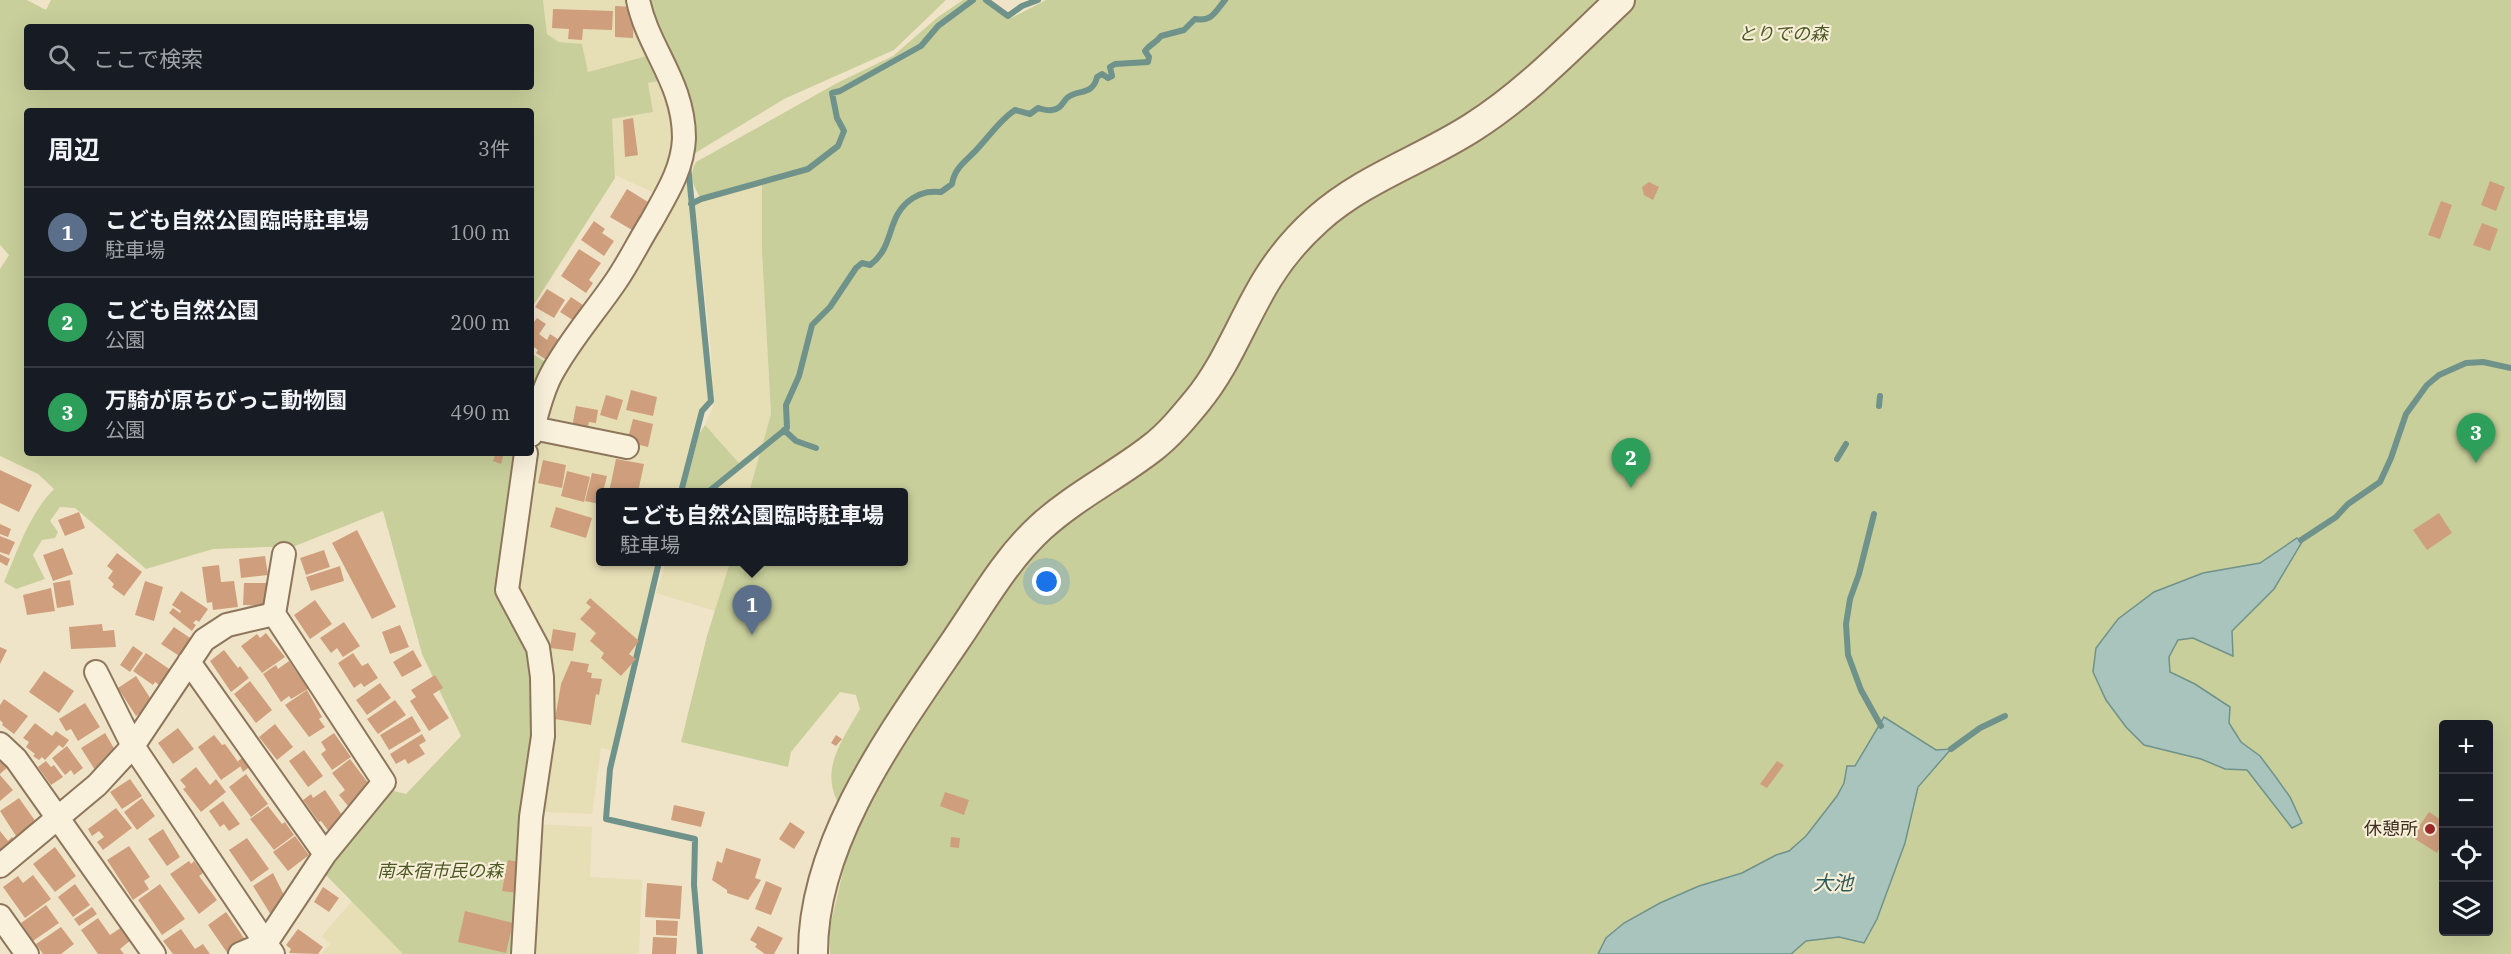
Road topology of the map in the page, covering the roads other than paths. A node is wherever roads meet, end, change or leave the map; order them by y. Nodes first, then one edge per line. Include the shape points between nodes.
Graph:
1 (638, 0) edge
2 (1620, 0) edge
3 (534, 424) edge
4 (534, 432) edge
5 (627, 447) dead end
6 (526, 456) edge
7 (284, 554) dead end
8 (274, 614) junction
9 (189, 662) junction
10 (96, 672) dead end
11 (0, 744) edge
12 (133, 746) junction
13 (59, 819) junction
14 (325, 854) junction
15 (0, 866) edge
16 (0, 916) edge
17 (270, 948) edge
18 (27, 954) edge
19 (154, 954) edge
20 (240, 954) edge
21 (523, 954) edge
22 (813, 954) edge

1 - 3 street via 681,107 681,164 618,278 551,375
2 - 22 street via 1516,96 1472,128 1356,189 1315,222 1268,278 1213,380 1190,409 1152,448 1040,528 1007,564 871,769 827,871 814,925
4 - 5 street
6 - 21 street via 507,590 538,648 543,736 531,817
7 - 8 street
8 - 9 street via 227,625 204,640
8 - 14 street via 384,782
9 - 12 street
9 - 14 street
10 - 12 street
11 - 13 street via 16,759
12 - 13 street
12 - 17 street
13 - 15 street
13 - 19 street
14 - 17 street
16 - 18 street
17 - 20 street

